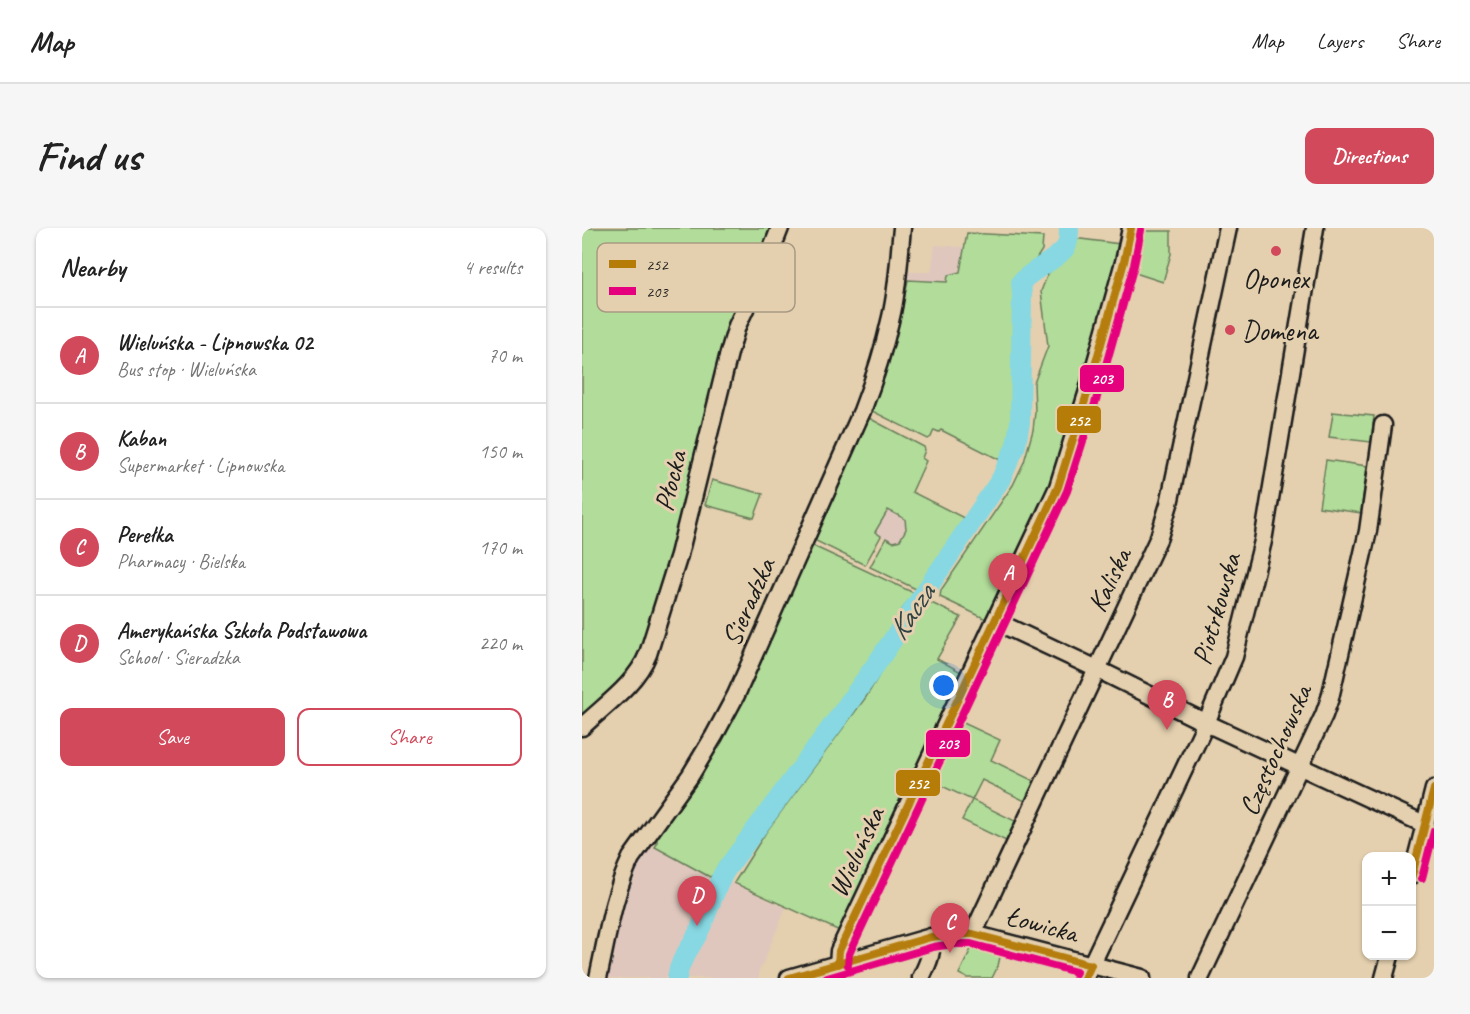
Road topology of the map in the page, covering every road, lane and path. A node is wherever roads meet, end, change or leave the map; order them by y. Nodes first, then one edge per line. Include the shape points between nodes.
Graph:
1 (780, 228) edge
2 (902, 228) edge
3 (1131, 228) edge
4 (1228, 228) edge
5 (1315, 228) edge
6 (774, 243) edge
7 (744, 312) edge
8 (1383, 425) dead end
9 (995, 621) junction
10 (1097, 669) junction
11 (1206, 723) junction
12 (582, 727) edge
13 (1300, 766) junction
14 (1434, 789) edge
15 (1424, 824) junction
16 (1416, 858) edge
17 (973, 934) junction
18 (931, 937) junction
19 (1389, 960) edge
20 (829, 969) edge
21 (1088, 972) edge
22 (598, 978) edge
23 (789, 978) edge
24 (921, 978) edge
25 (1142, 978) edge
26 (1200, 978) edge
27 (1384, 978) edge

1 - 6 street, Płocka
2 - 22 street, Sieradzka via 891,317 866,401 714,736 624,872
3 - 9 street, Wieluńska via 1064,472
4 - 10 street, Kaliska via 1169,504 1159,537
5 - 11 street, Piotrkowska via 1263,541 1234,657
7 - 12 street, Płocka via 679,555 644,666
8 - 13 street, Częstochowska via 1365,542 1332,688
9 - 10 street
9 - 20 street, Wieluńska
10 - 11 street
10 - 17 street, Kaliska
11 - 13 street
11 - 21 street, Piotrkowska
13 - 15 street
13 - 26 street, Częstochowska
14 - 15 street
15 - 16 street
17 - 18 street, Łowicka
17 - 21 street, Łowicka
18 - 20 street, Łowicka
18 - 24 street via 933,949
19 - 27 street
20 - 23 street, Łowicka
21 - 25 street, Łowicka

